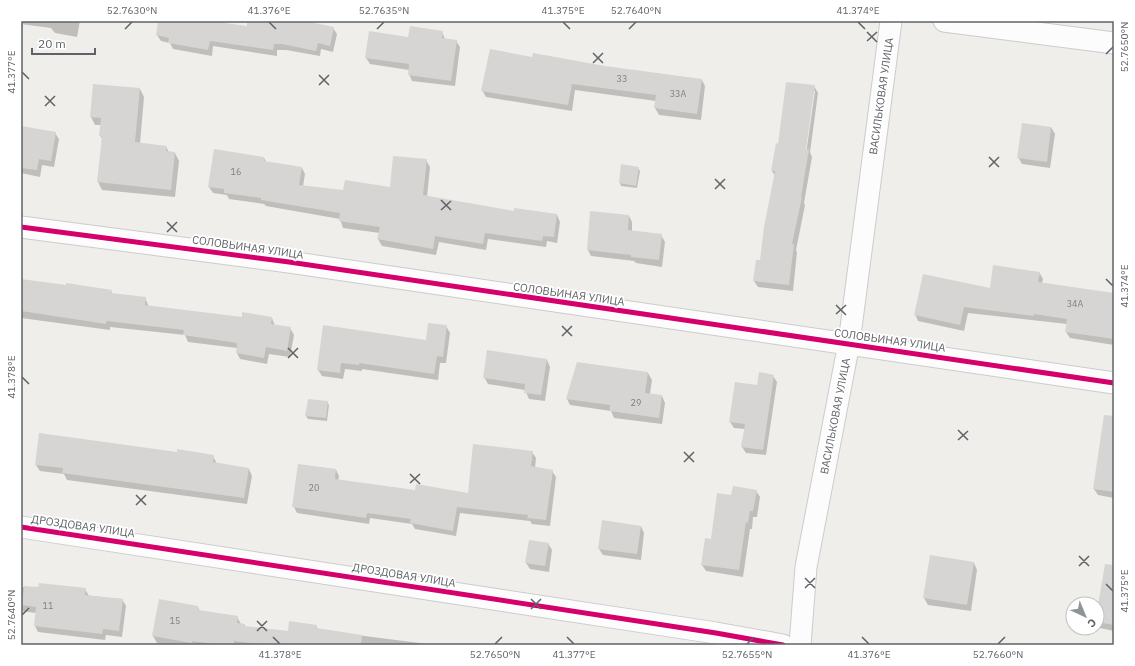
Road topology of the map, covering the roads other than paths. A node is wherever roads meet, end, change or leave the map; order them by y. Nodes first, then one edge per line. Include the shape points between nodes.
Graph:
1 (891, 21) edge
2 (944, 21) edge
3 (1114, 43) edge
4 (21, 227) edge
5 (849, 343) junction
6 (1114, 383) edge
7 (21, 527) edge
8 (783, 645) edge
9 (800, 645) edge

1 - 5 street, ВАСИЛЬКОВАЯ УЛИЦА
2 - 3 street
4 - 5 street, СОЛОВЬИНАЯ УЛИЦА via 289,262
5 - 6 street, СОЛОВЬИНАЯ УЛИЦА
5 - 9 street, ВАСИЛЬКОВАЯ УЛИЦА via 806,568
7 - 8 street, ДРОЗДОВАЯ УЛИЦА

